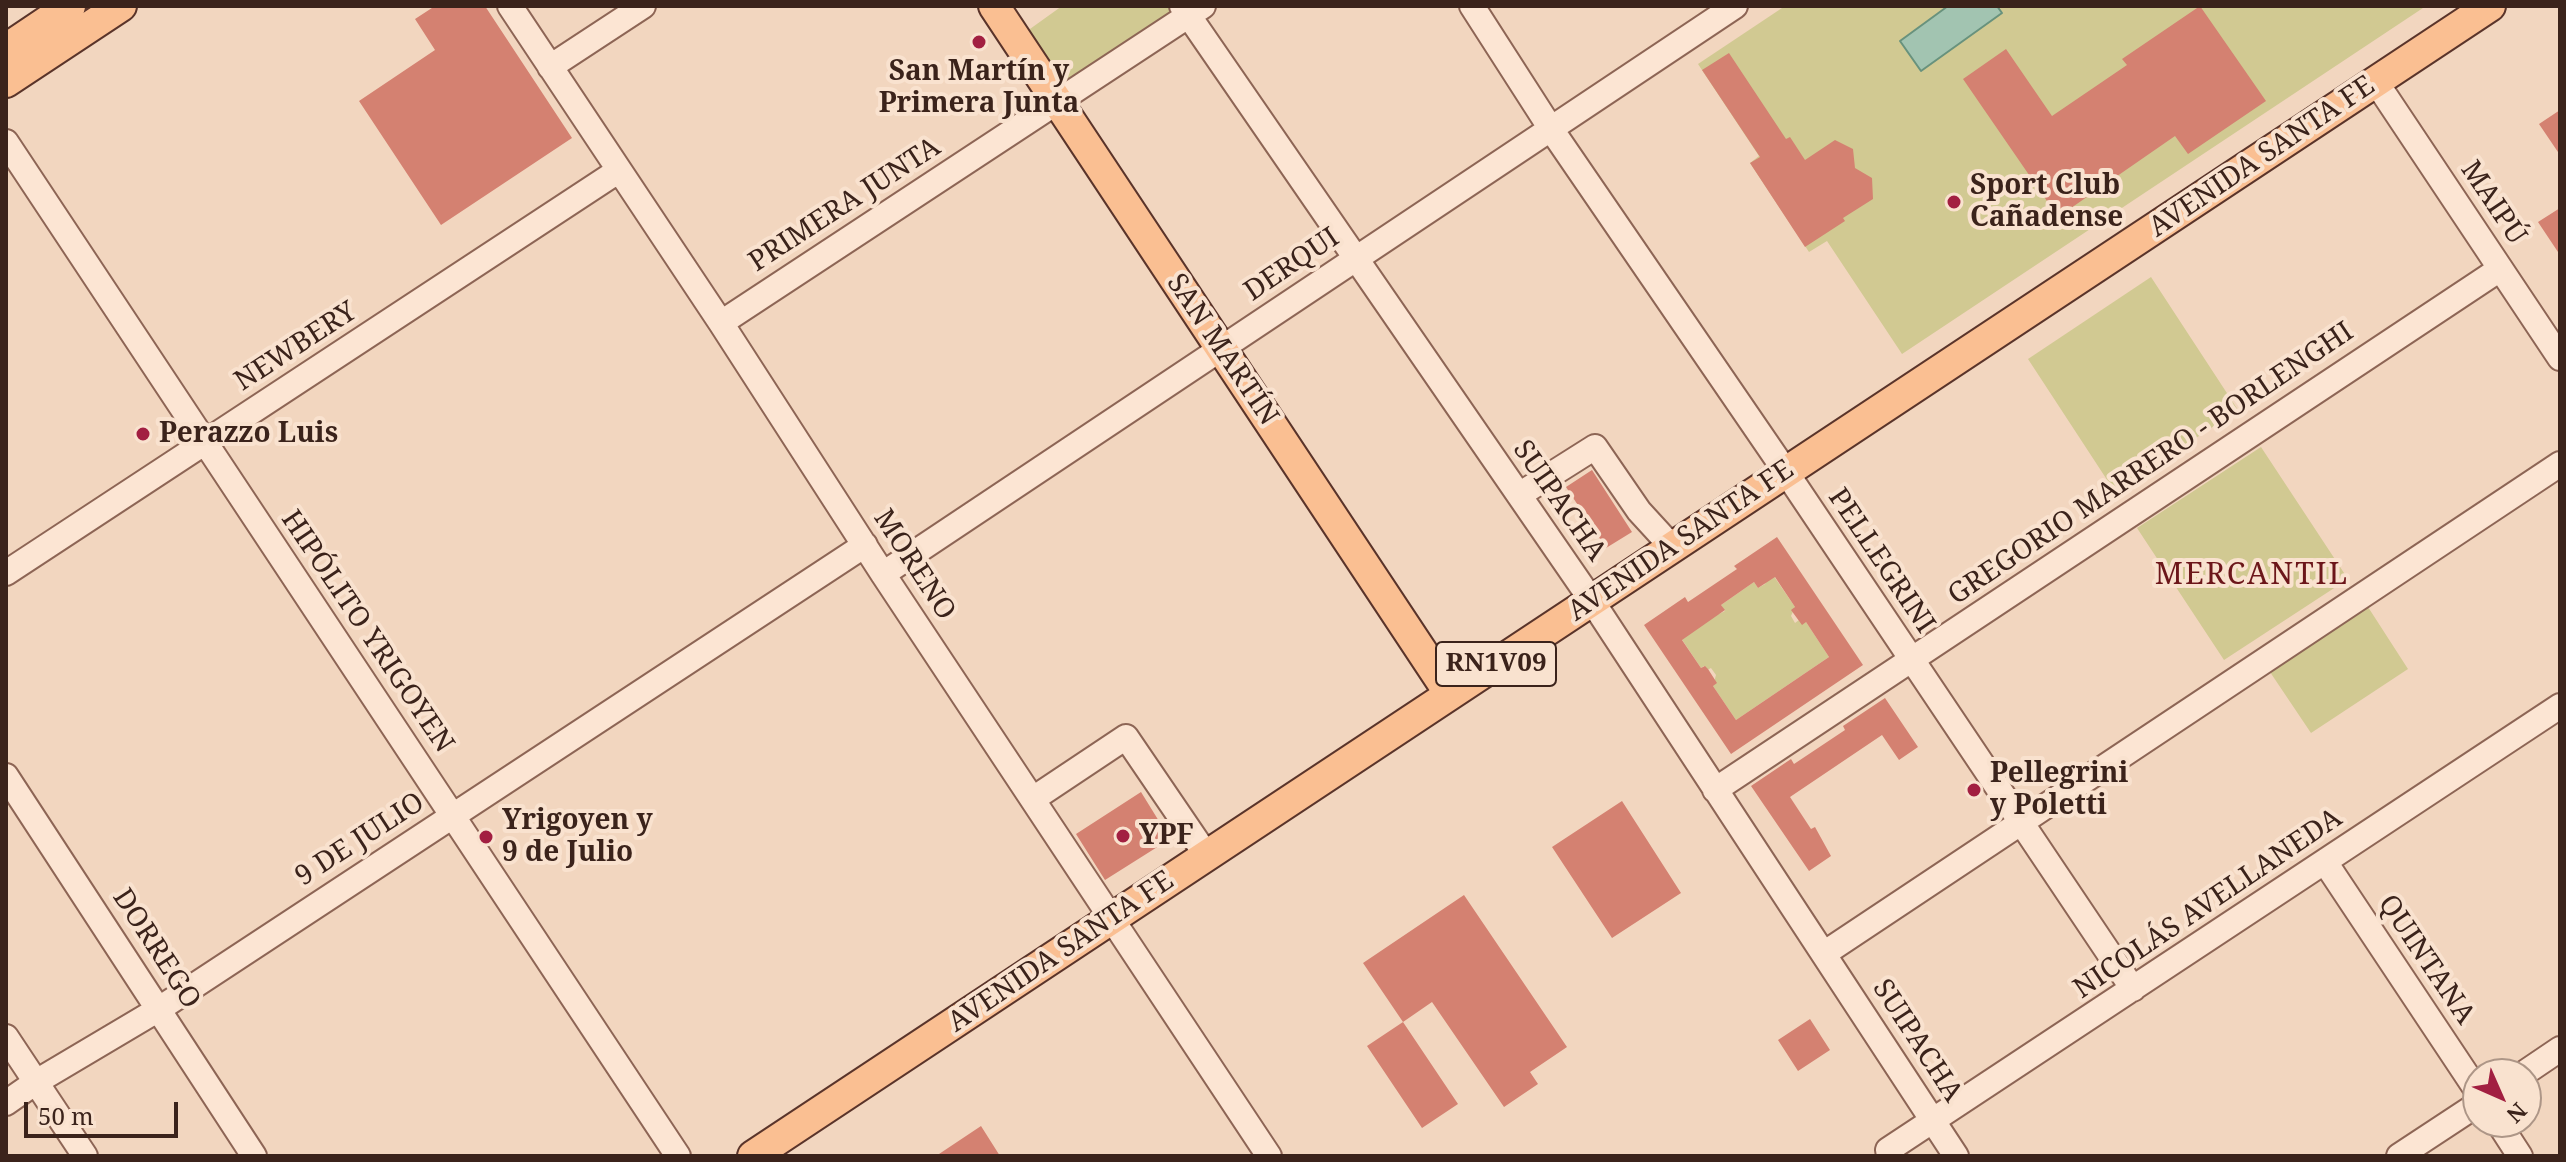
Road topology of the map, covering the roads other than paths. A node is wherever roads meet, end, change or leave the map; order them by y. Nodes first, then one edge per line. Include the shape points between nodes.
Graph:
1 (70, 6) edge
2 (121, 6) edge
3 (510, 6) edge
4 (643, 6) edge
5 (994, 6) edge
6 (1472, 6) edge
7 (1735, 6) edge
8 (2490, 6) edge
9 (1191, 9) edge
10 (6, 49) edge
11 (550, 67) junction
12 (6, 82) edge
13 (2376, 82) junction
14 (1057, 102) junction
15 (1551, 129) junction
16 (6, 142) edge
17 (618, 171) junction
18 (1356, 258) junction
19 (2500, 269) junction
20 (721, 323) junction
21 (1221, 349) junction
22 (2560, 358) edge
23 (205, 442) junction
24 (2560, 464) edge
25 (1786, 472) junction
26 (1519, 495) junction
27 (865, 545) junction
28 (1672, 547) junction
29 (6, 573) edge
30 (883, 574) junction
31 (1592, 601) junction
32 (1911, 660) junction
33 (1450, 694) junction
34 (2560, 706) edge
35 (6, 776) edge
36 (1715, 790) junction
37 (1033, 799) junction
38 (453, 816) junction
39 (2021, 823) junction
40 (1207, 856) junction
41 (2325, 862) junction
42 (1112, 918) junction
43 (1825, 953) junction
44 (2133, 989) junction
45 (159, 1009) junction
46 (6, 1037) edge
47 (2560, 1049) edge
48 (2542, 1061) edge
49 (2462, 1068) edge
50 (36, 1082) junction
51 (6, 1103) edge
52 (2462, 1115) edge
53 (1934, 1121) junction
54 (2508, 1138) edge
55 (1888, 1150) dead end
56 (85, 1156) edge
57 (254, 1156) edge
58 (678, 1156) edge
59 (753, 1156) edge
60 (1269, 1156) edge
61 (1956, 1156) edge
62 (2399, 1156) edge
63 (2520, 1156) edge

1 - 10 main road
2 - 12 main road
3 - 11 street, MORENO
4 - 11 street
5 - 14 main road, SAN MARTÍN
6 - 15 street, PELLEGRINI
7 - 15 street, DERQUI
8 - 13 main road, AVENIDA SANTA FE / RN1V09
9 - 14 street, PRIMERA JUNTA
9 - 18 street, SUIPACHA
11 - 17 street, MORENO
13 - 19 street, MAIPÚ
13 - 25 main road, AVENIDA SANTA FE / RN1V09
14 - 20 street, PRIMERA JUNTA
14 - 21 main road, SAN MARTÍN
15 - 18 street, DERQUI
15 - 25 street, PELLEGRINI
16 - 23 street, HIPÓLITO YRIGOYEN
17 - 20 street, MORENO
17 - 23 street, NEWBERY
18 - 21 street, DERQUI
18 - 26 street, SUIPACHA
19 - 22 street, MAIPÚ
19 - 32 street, GREGORIO MARRERO - BORLENGHI
20 - 27 street, MORENO
21 - 30 street, DERQUI
21 - 33 main road, SAN MARTÍN
23 - 29 street, NEWBERY
23 - 38 street, HIPÓLITO YRIGOYEN
24 - 39 street
25 - 28 main road, AVENIDA SANTA FE / RN1V09
25 - 32 street, PELLEGRINI
26 - 28 street via 1595,447 1639,511
26 - 31 street, SUIPACHA
27 - 30 street, MORENO
27 - 38 street, 9 DE JULIO
28 - 31 main road, AVENIDA SANTA FE / RN1V09
30 - 37 street, MORENO
31 - 33 main road, AVENIDA SANTA FE / RN1V09
31 - 36 street, SUIPACHA
32 - 36 street, GREGORIO MARRERO - BORLENGHI
32 - 39 street, PELLEGRINI
33 - 40 main road, AVENIDA SANTA FE / RN1V09
34 - 41 street, NICOLÁS AVELLANEDA
35 - 45 street, DORREGO
36 - 43 street, SUIPACHA
37 - 40 street via 1126,737
37 - 42 street, MORENO
38 - 45 street, 9 DE JULIO
38 - 58 street, HIPÓLITO YRIGOYEN
39 - 43 street
39 - 44 street, PELLEGRINI
40 - 42 main road, AVENIDA SANTA FE / RN1V09
41 - 44 street, NICOLÁS AVELLANEDA
41 - 49 street, QUINTANA
42 - 59 main road, AVENIDA SANTA FE / RN1V09
42 - 60 street, MORENO
43 - 53 street, SUIPACHA
44 - 53 street, NICOLÁS AVELLANEDA
45 - 50 street, 9 DE JULIO
45 - 57 street, DORREGO
46 - 50 street
47 - 48 street
50 - 51 street, 9 DE JULIO
50 - 56 street
52 - 62 street
53 - 55 street, NICOLÁS AVELLANEDA
53 - 61 street, SUIPACHA
54 - 63 street

